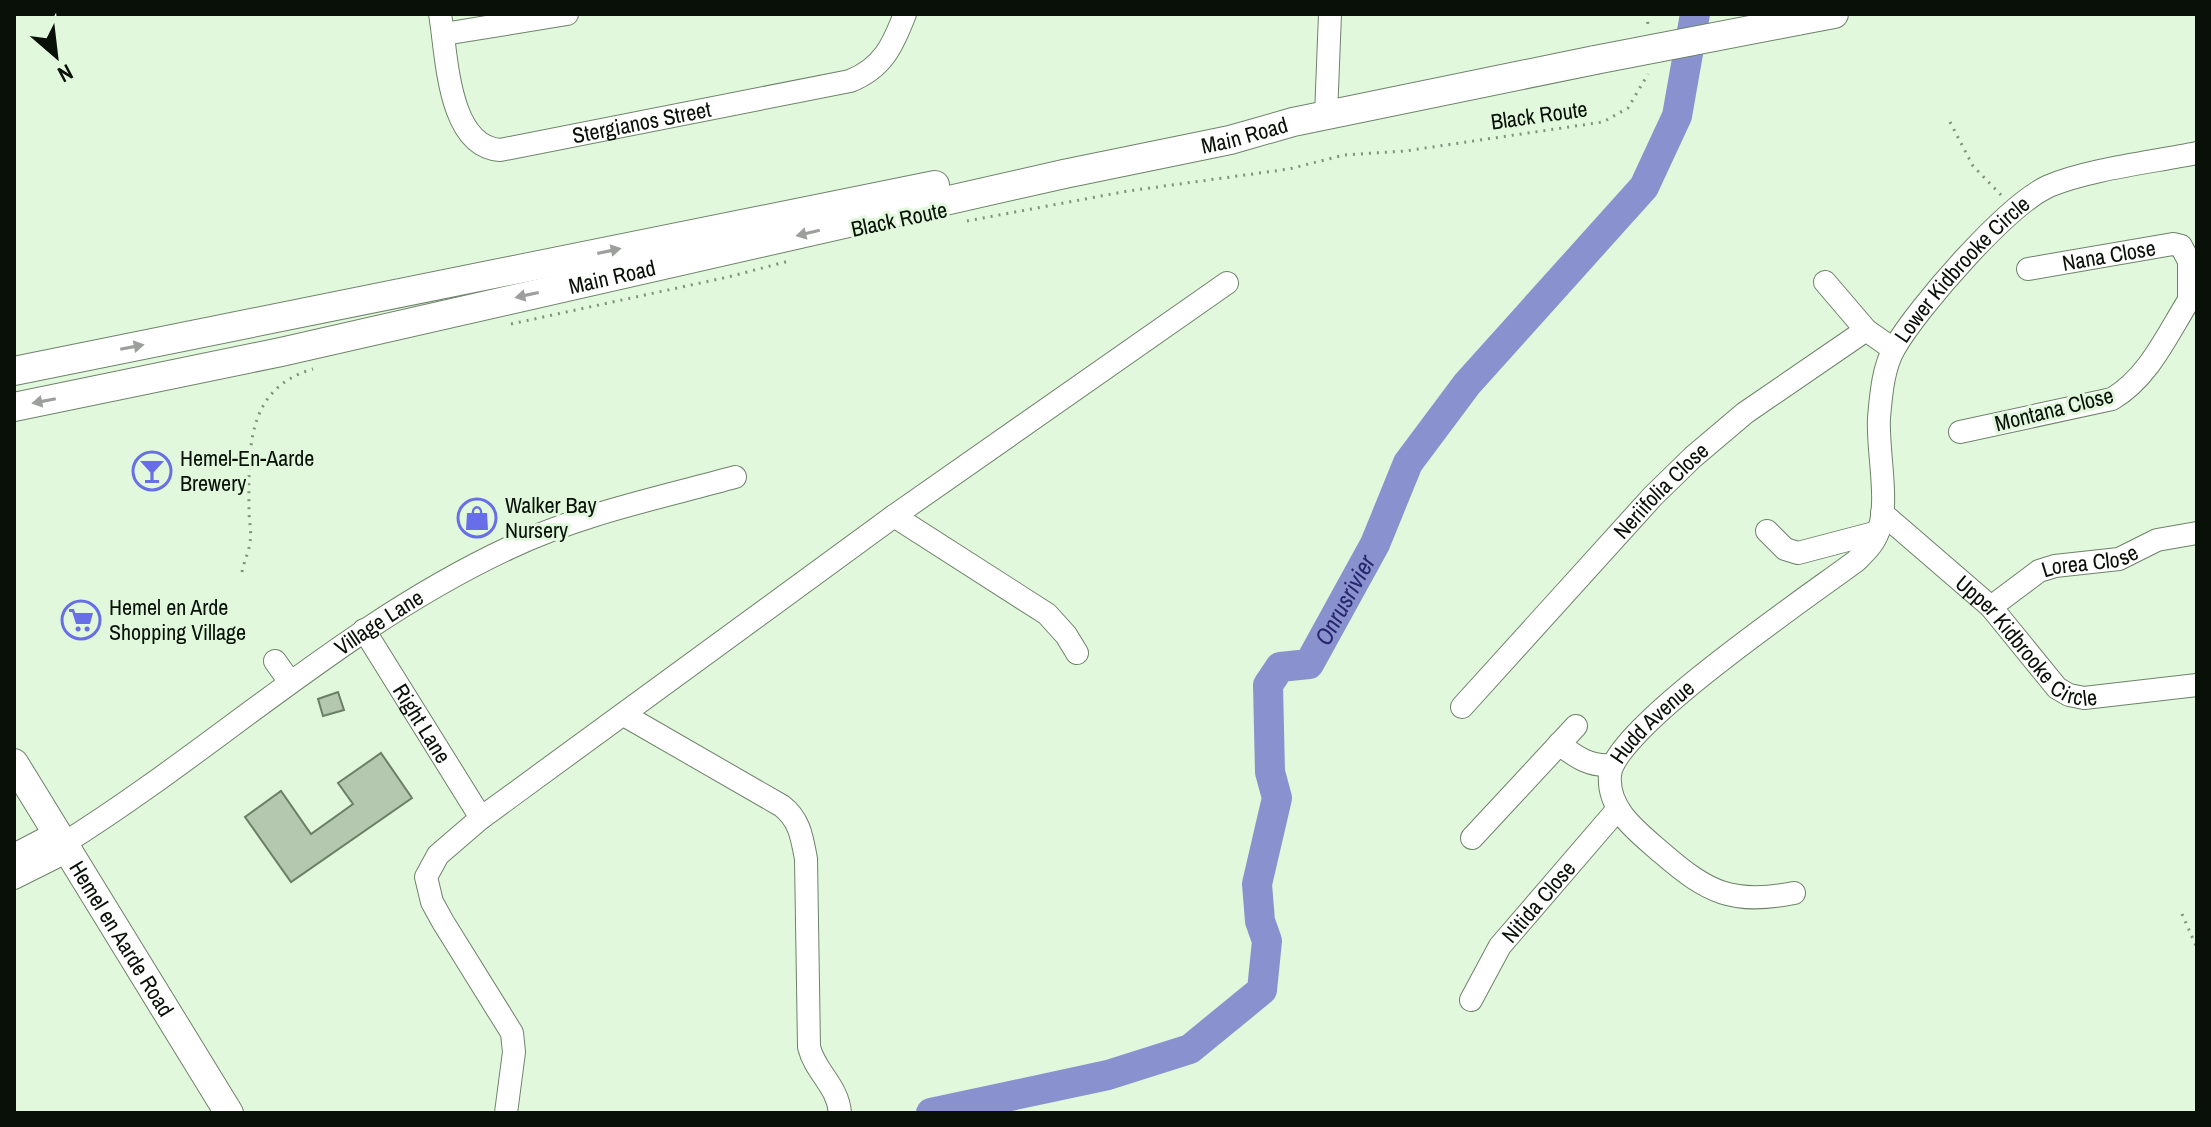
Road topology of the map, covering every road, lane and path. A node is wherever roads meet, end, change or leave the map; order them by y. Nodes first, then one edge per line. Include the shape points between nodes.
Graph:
1 (567, 14) edge
2 (905, 14) edge
3 (1330, 14) edge
4 (1647, 14) edge
5 (1834, 14) edge
6 (442, 24) edge
7 (1648, 30) dead end
8 (1648, 61) dead end
9 (1326, 115) junction
10 (1293, 122) junction
11 (1950, 122) dead end
12 (2197, 153) edge
13 (2014, 209) junction
14 (964, 221) dead end
15 (803, 258) dead end
16 (2028, 269) dead end
17 (1825, 282) dead end
18 (1227, 283) dead end
19 (2193, 299) edge
20 (505, 325) dead end
21 (1866, 330) junction
22 (1893, 349) junction
23 (319, 368) dead end
24 (14, 371) edge
25 (14, 407) edge
26 (1960, 432) dead end
27 (735, 477) dead end
28 (894, 516) junction
29 (1880, 523) junction
30 (1767, 531) dead end
31 (2197, 533) edge
32 (242, 572) dead end
33 (1991, 607) junction
34 (364, 630) junction
35 (1077, 653) dead end
36 (275, 661) dead end
37 (290, 682) junction
38 (2197, 685) edge
39 (1462, 707) dead end
40 (624, 715) junction
41 (1576, 726) dead end
42 (1559, 744) junction
43 (14, 763) edge
44 (1612, 765) junction
45 (1617, 810) junction
46 (481, 818) junction
47 (1472, 838) dead end
48 (63, 842) junction
49 (14, 855) edge
50 (14, 878) edge
51 (1794, 893) dead end
52 (2182, 914) dead end
53 (2197, 948) edge
54 (1471, 1000) dead end
55 (229, 1113) edge
56 (506, 1113) edge
57 (840, 1113) edge

1 - 6 street
2 - 6 street, Stergianos Street via 888,54 850,81 500,150 480,144 459,118
3 - 9 street
4 - 7 path
5 - 9 main road, bridge
8 - 14 path, Black Route via 1648,77 1628,108 1603,122 1344,155 1289,169
9 - 10 main road
24 -> 10 main road, Main Road via 1202,130 1255,121
10 -> 25 main road, Main Road
11 - 13 path via 1973,166
12 - 13 street, Lower Kidbrooke Circle via 2071,178 2046,187
13 - 22 street, Lower Kidbrooke Circle via 1931,296
15 - 20 path
16 - 19 street, Nana Close via 2173,244 2181,246 2189,261
17 - 21 street
18 - 28 street
19 - 26 street, Montana Close via 2143,374 2112,399
21 - 22 street
21 - 39 street, Neriifolia Close via 1745,413 1693,457
22 - 29 street, Lower Kidbrooke Circle via 1881,391
23 - 32 path via 294,375 265,400 254,421 251,539
27 - 34 street, Village Lane via 554,529 508,548
28 - 35 street via 1047,614
28 - 40 street
29 - 30 street via 1798,553 1785,549
29 - 33 street, Upper Kidbrooke Circle
29 - 44 street, Hudd Avenue via 1856,561 1703,676 1631,739
31 - 33 street, Lorea Close via 2157,540 2119,559 2039,571
33 - 38 street, Upper Kidbrooke Circle via 2057,688 2069,695 2084,698
34 - 37 street, Village Lane
34 - 46 street, Right Lane
36 - 37 street
37 - 48 street, Village Lane via 130,801
40 - 46 street
40 - 57 street via 782,806 795,819 806,859 809,1047 836,1091
41 - 42 street
42 - 44 street via 1588,763
42 - 47 street
43 - 48 main road, Hemel en Aarde Road
44 - 45 street, Hudd Avenue via 1610,785
45 - 51 street via 1671,861 1716,891 1763,899
45 - 54 street, Nitida Close via 1500,946
46 - 56 street via 438,855 426,877 438,912 512,1033
48 - 49 street
48 - 50 street
48 - 55 main road, Hemel en Aarde Road
52 - 53 path

